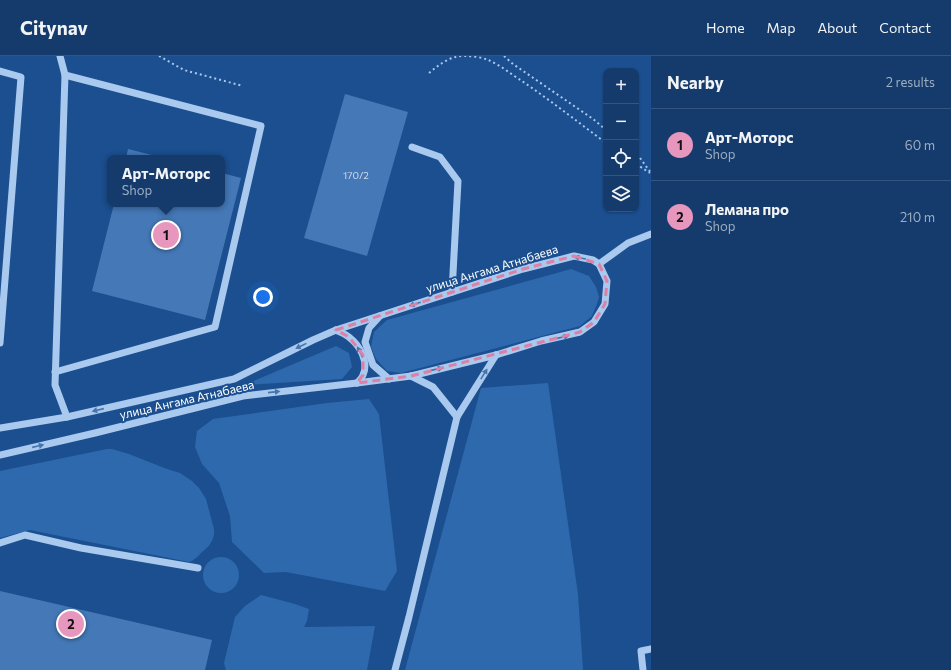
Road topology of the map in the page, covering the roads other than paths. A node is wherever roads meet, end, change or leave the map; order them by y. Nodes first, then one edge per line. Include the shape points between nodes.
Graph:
1 (60, 56) edge
2 (0, 71) edge
3 (65, 74) junction
4 (412, 147) dead end
5 (651, 234) edge
6 (599, 264) junction
7 (452, 292) junction
8 (1, 305) edge
9 (380, 316) junction
10 (336, 330) junction
11 (0, 343) edge
12 (496, 355) junction
13 (55, 372) junction
14 (411, 376) junction
15 (389, 379) junction
16 (357, 383) junction
17 (67, 417) junction
18 (457, 417) junction
19 (0, 428) edge
20 (0, 455) edge
21 (0, 543) edge
22 (198, 568) dead end
23 (651, 649) edge
24 (395, 670) edge
25 (643, 670) edge

1 - 3 street
2 - 8 street via 21,77
3 - 13 street
3 - 13 street via 261,126 215,327
4 - 7 street via 440,158 458,181
5 - 6 street via 628,243
6 -> 7 street, улица Ангама Атнабаева via 574,256
12 -> 6 street, улица Ангама Атнабаева via 580,332 594,322 605,304 607,281
7 -> 9 street, улица Ангама Атнабаева
8 - 11 street
9 - 10 street, улица Ангама Атнабаева
9 - 15 street via 369,328 365,342 373,365
16 -> 10 street via 363,375 363,355 349,337
10 -> 17 street, улица Ангама Атнабаева via 234,379
14 -> 12 street, улица Ангама Атнабаева
18 -> 12 street
13 - 17 street via 54,385
14 - 15 street, улица Ангама Атнабаева
14 - 18 street via 433,387
15 - 16 street, улица Ангама Атнабаева
20 -> 16 street, улица Ангама Атнабаева via 243,396
17 - 19 street, улица Ангама Атнабаева
18 - 24 street
21 - 22 street via 25,535 81,548
23 - 25 street via 641,651

